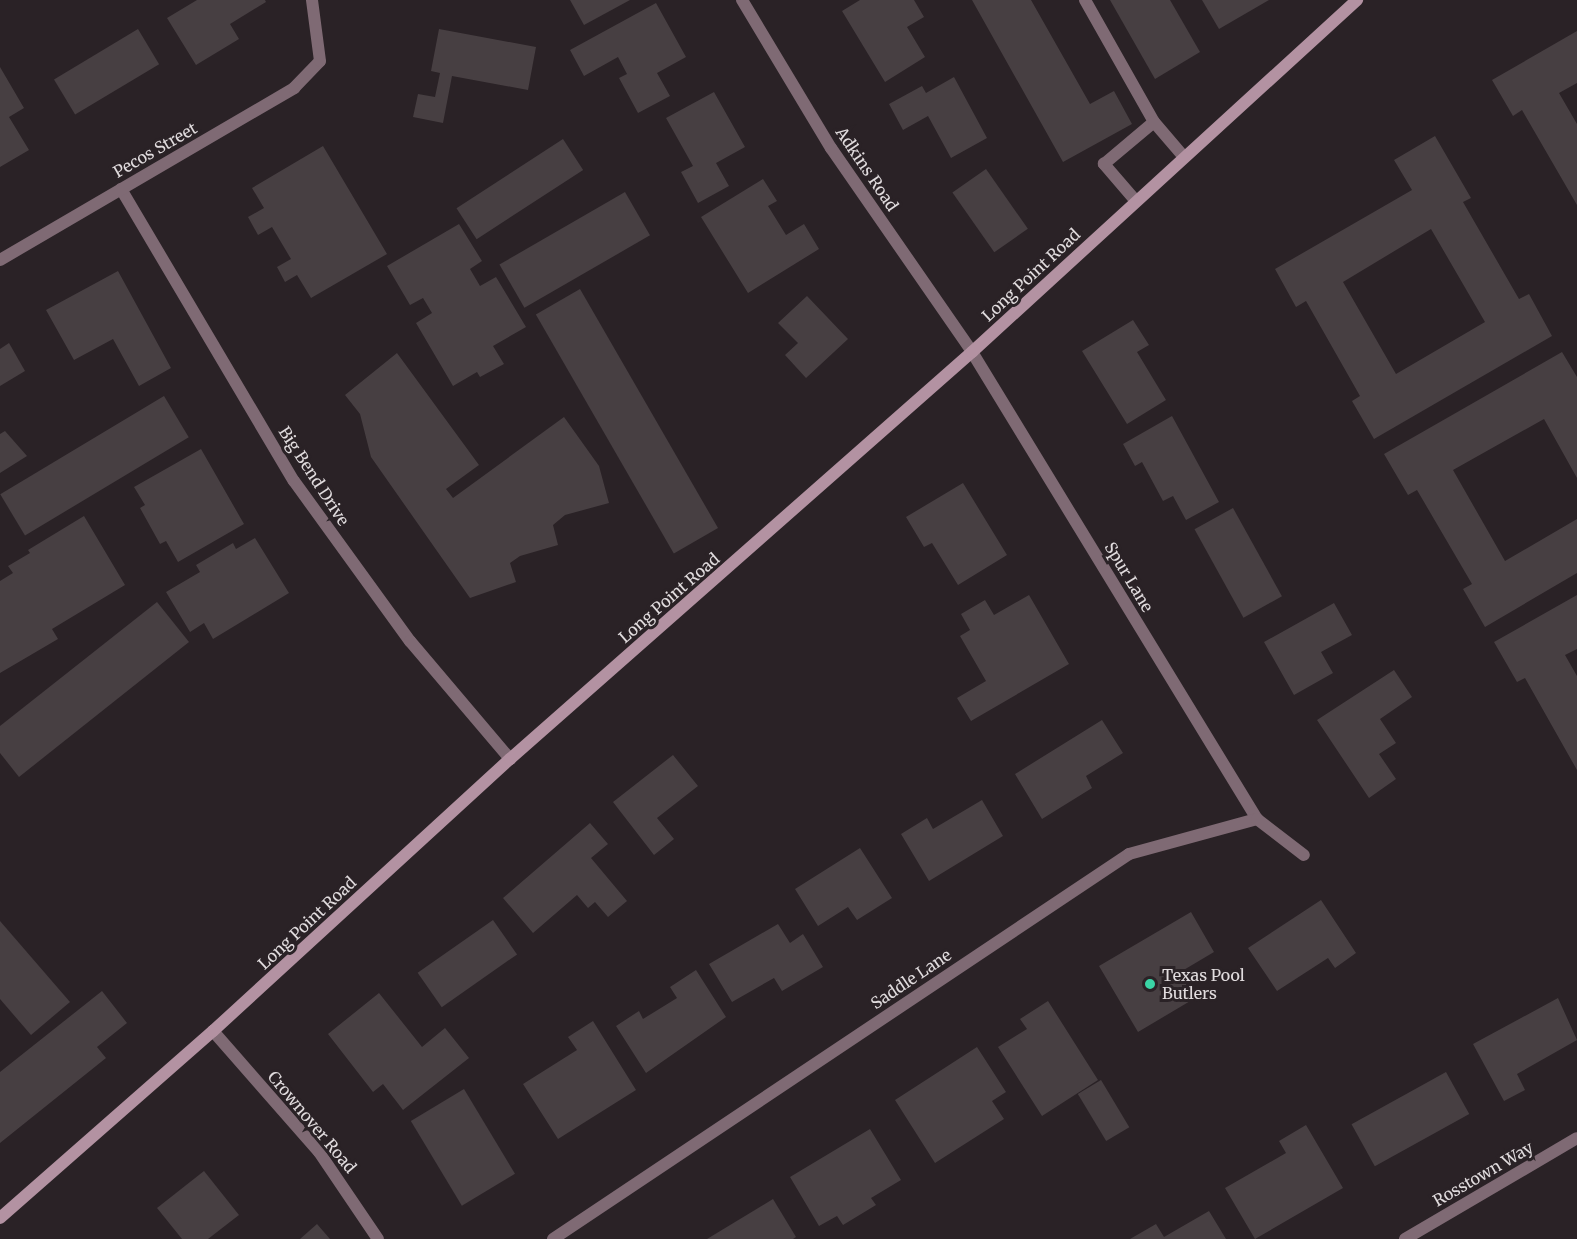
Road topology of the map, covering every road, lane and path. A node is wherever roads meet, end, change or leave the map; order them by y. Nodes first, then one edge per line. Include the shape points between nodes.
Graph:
1 (312, 0) edge
2 (742, 0) edge
3 (1085, 0) edge
4 (1357, 0) edge
5 (1154, 122) junction
6 (1183, 156) junction
7 (121, 189) junction
8 (1135, 200) junction
9 (0, 260) edge
10 (972, 352) junction
11 (510, 759) junction
12 (1257, 819) junction
13 (1304, 855) dead end
14 (213, 1031) junction
15 (1577, 1138) edge
16 (0, 1218) edge
17 (378, 1239) edge
18 (553, 1239) edge
19 (1405, 1239) edge

1 - 7 street, Pecos Street via 320,61 294,88
2 - 10 street, Adkins Road via 831,148
3 - 5 street
4 - 6 main road, Long Point Road
5 - 6 street
5 - 8 street via 1104,164
6 - 8 main road, Long Point Road
7 - 9 street, Pecos Street
7 - 11 street, Big Bend Drive via 294,482 410,641
8 - 10 main road, Long Point Road
10 - 11 main road, Long Point Road
10 - 12 street, Spur Lane
11 - 14 main road, Long Point Road
12 - 13 street
12 - 18 street, Saddle Lane via 1129,854
14 - 16 main road, Long Point Road
14 - 17 street, Crownover Road via 319,1152
15 - 19 street, Rosstown Way

